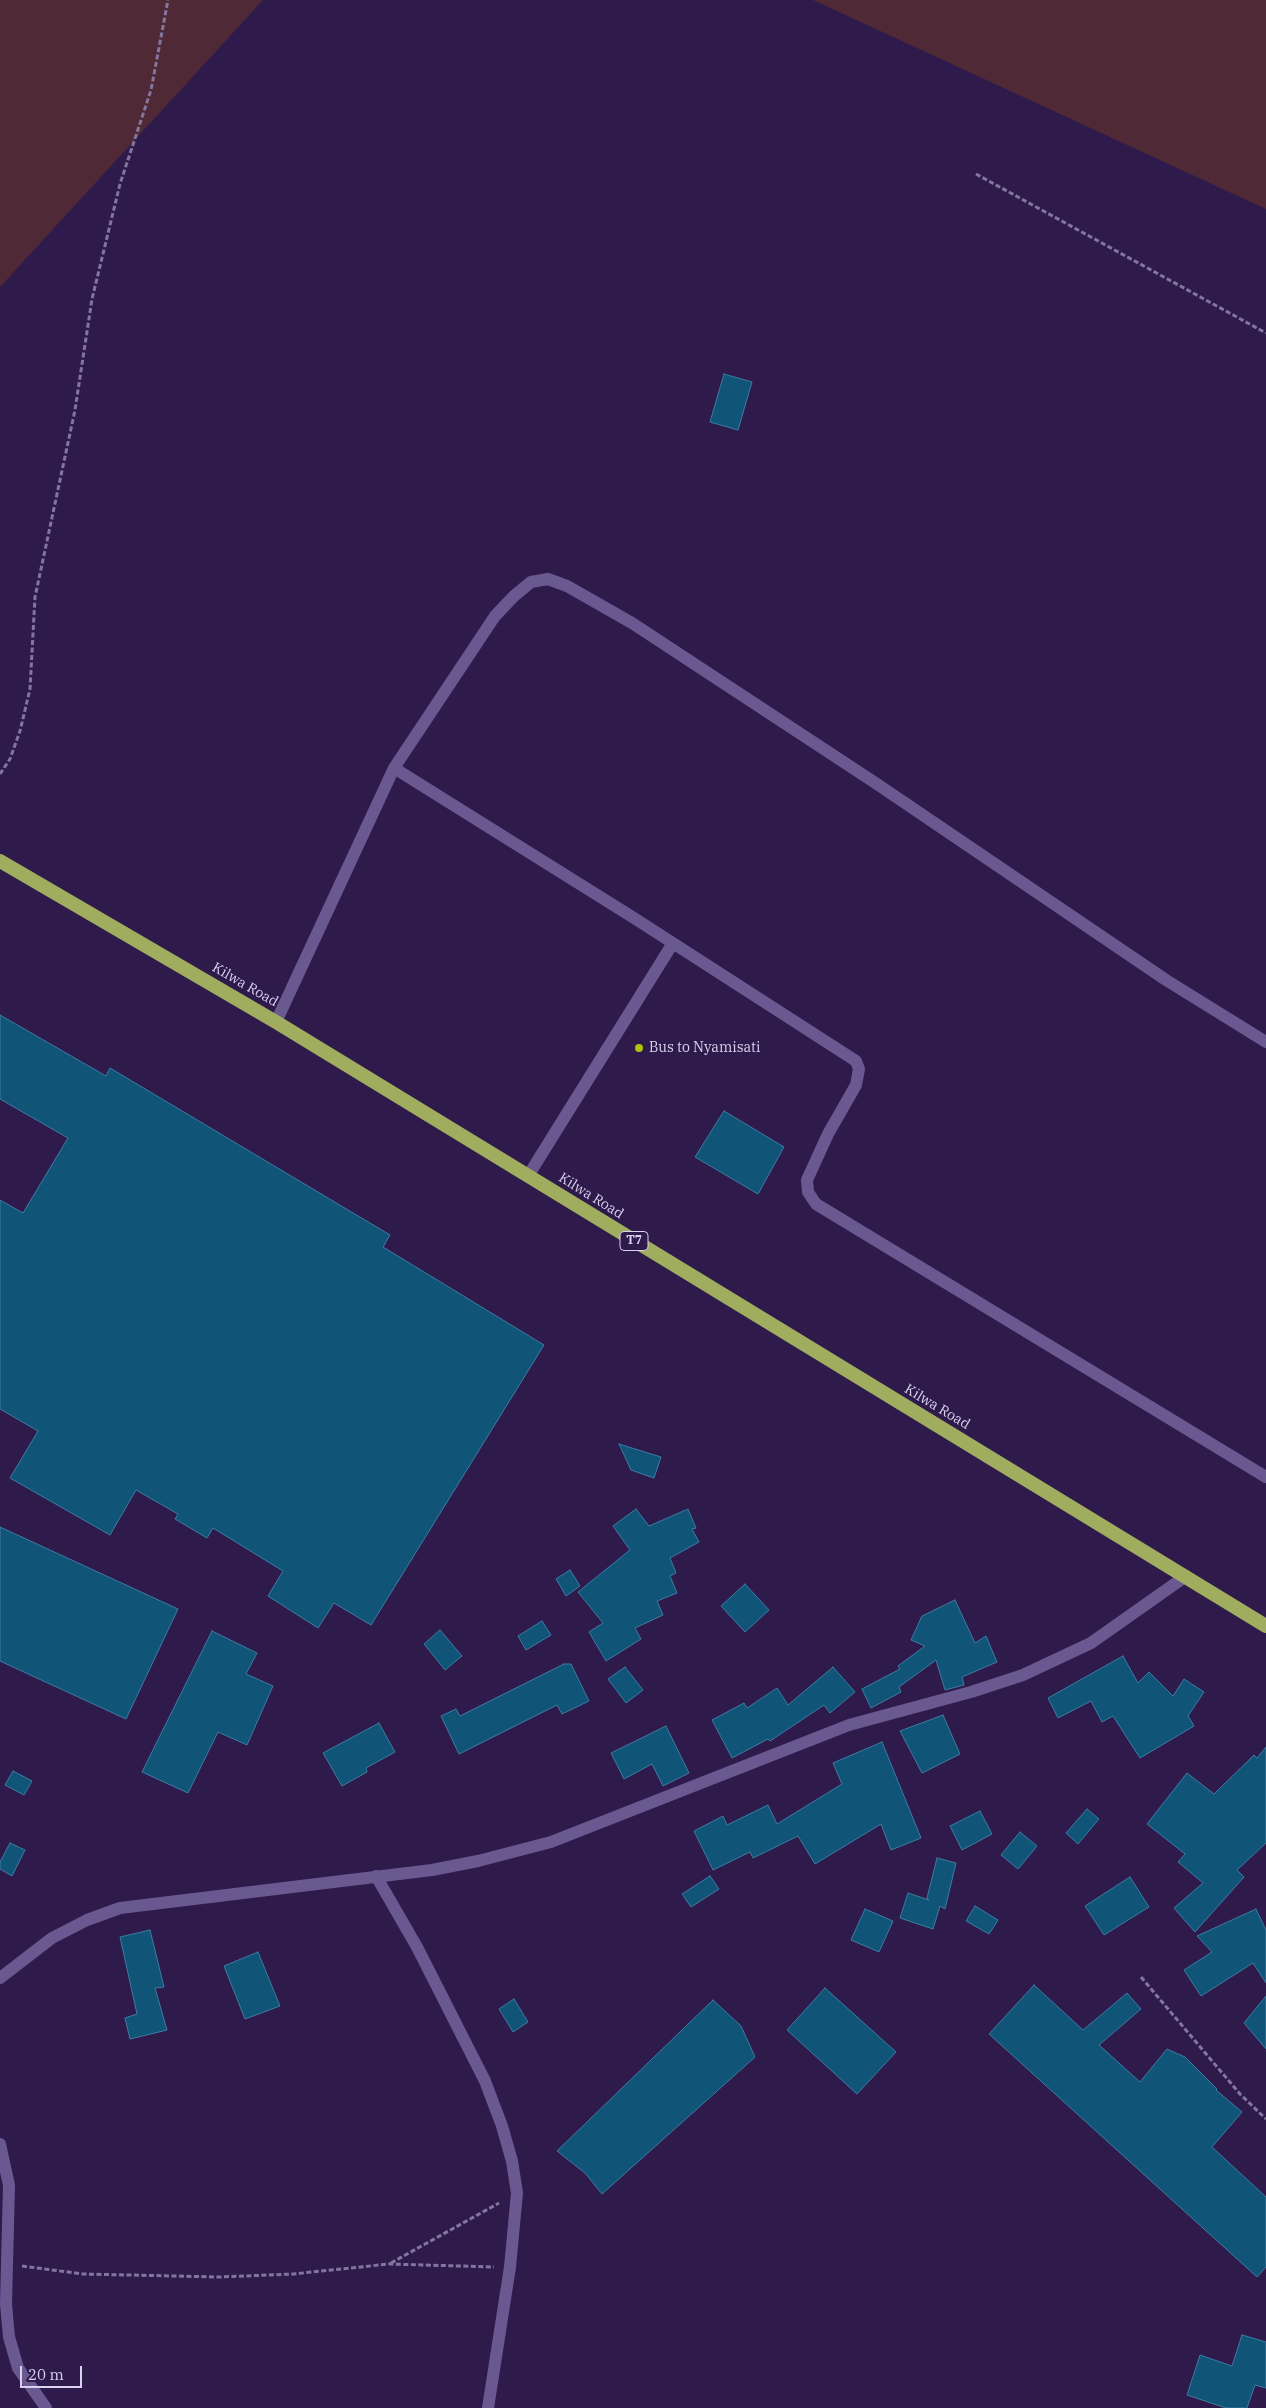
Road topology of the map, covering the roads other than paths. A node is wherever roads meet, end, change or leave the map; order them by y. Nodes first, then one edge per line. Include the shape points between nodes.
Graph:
1 (394, 768) junction
2 (0, 861) edge
3 (673, 943) junction
4 (276, 1022) junction
5 (1266, 1042) edge
6 (528, 1176) junction
7 (1266, 1477) edge
8 (1186, 1576) junction
9 (1266, 1626) edge
10 (376, 1876) junction
11 (0, 1978) edge
12 (0, 2144) edge
13 (46, 2408) edge
14 (488, 2408) edge

1 - 3 street
1 - 4 street
1 - 5 street via 495,616 531,582 548,579 632,623 886,789 1166,980
2 - 4 highway, Kilwa Road / T7
3 - 6 street
3 - 7 street via 856,1061 859,1070 856,1086 828,1134 807,1180 808,1192 816,1204
4 - 6 highway, Kilwa Road / T7
6 - 8 highway, Kilwa Road / T7
8 - 9 highway, Kilwa Road / T7
8 - 10 street via 1091,1643 1023,1675 849,1725 551,1842 469,1863
10 - 11 street via 120,1908 52,1938
10 - 14 street via 417,1947 485,2081 512,2161 517,2193 510,2267
12 - 13 street via 9,2185 6,2304 9,2337 18,2368

